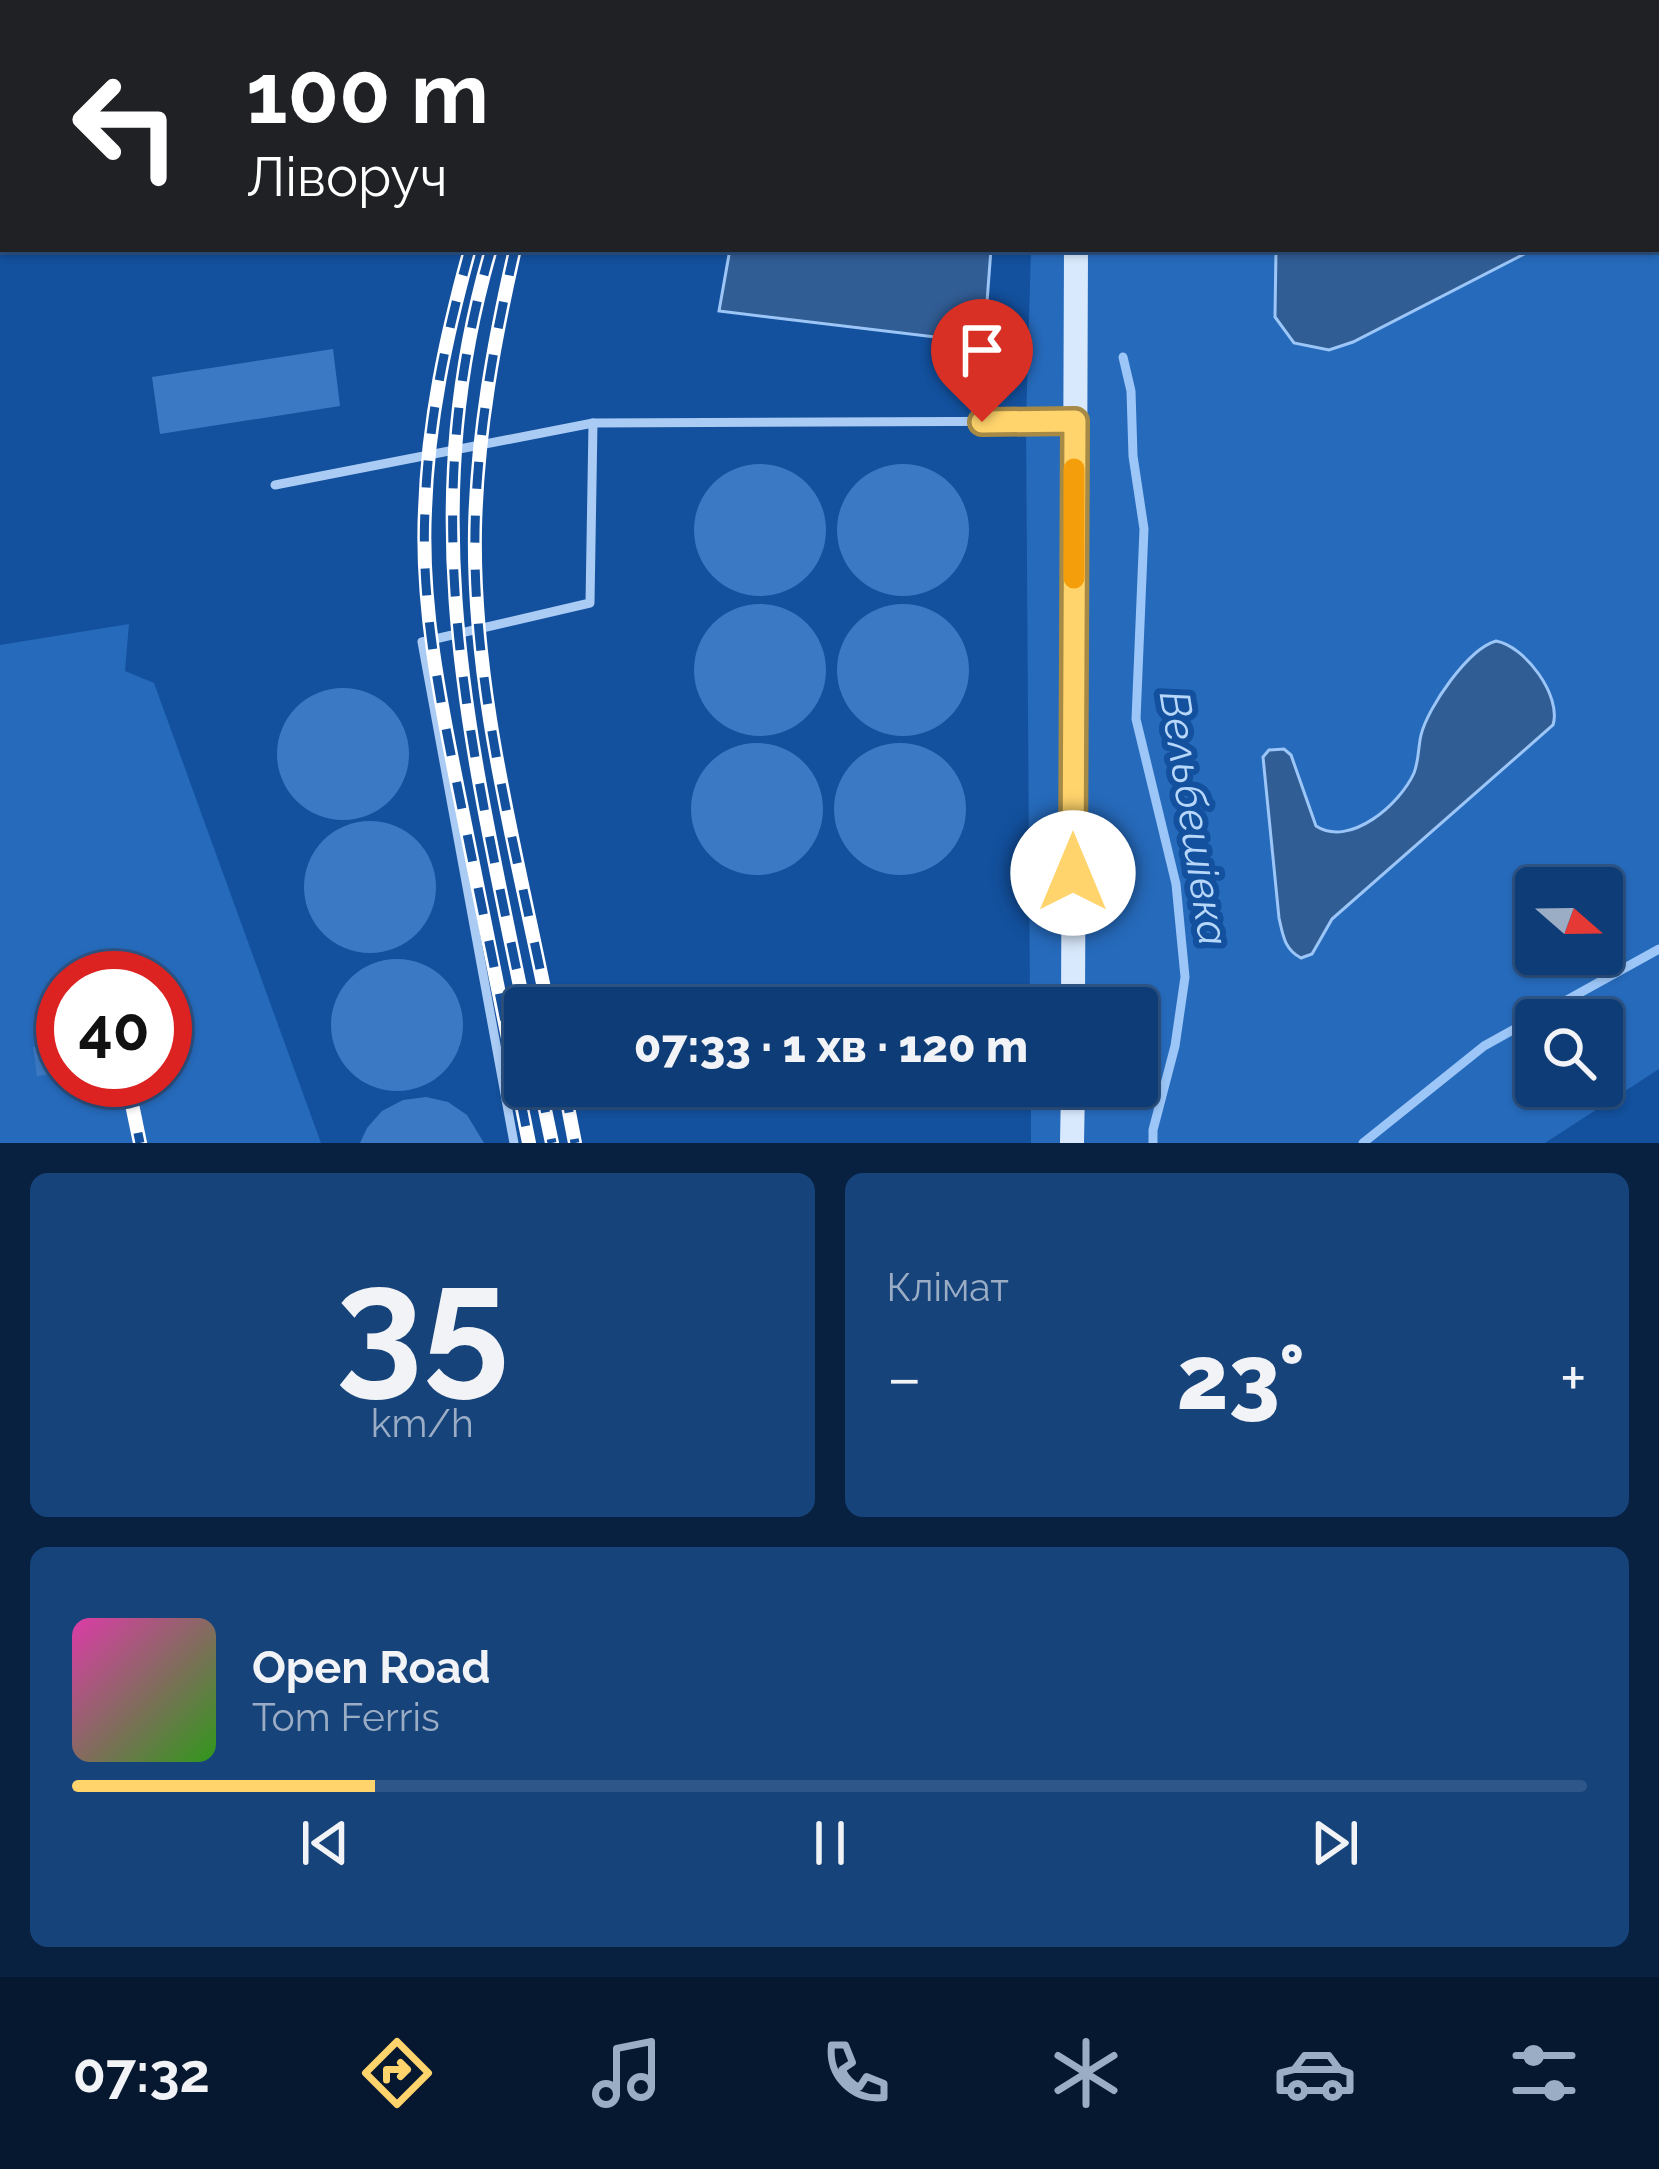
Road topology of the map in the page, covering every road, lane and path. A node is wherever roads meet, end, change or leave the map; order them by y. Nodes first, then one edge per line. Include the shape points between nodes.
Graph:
1 (1076, 252) edge
2 (1075, 421) junction
3 (593, 423) junction
4 (275, 484) dead end
5 (1073, 987) edge
6 (1072, 1107) edge
7 (514, 1143) edge
8 (1072, 1143) edge

1 - 2 street
2 - 3 lane
2 - 5 street
3 - 4 lane
3 - 7 lane via 590,603 422,642
6 - 8 street

